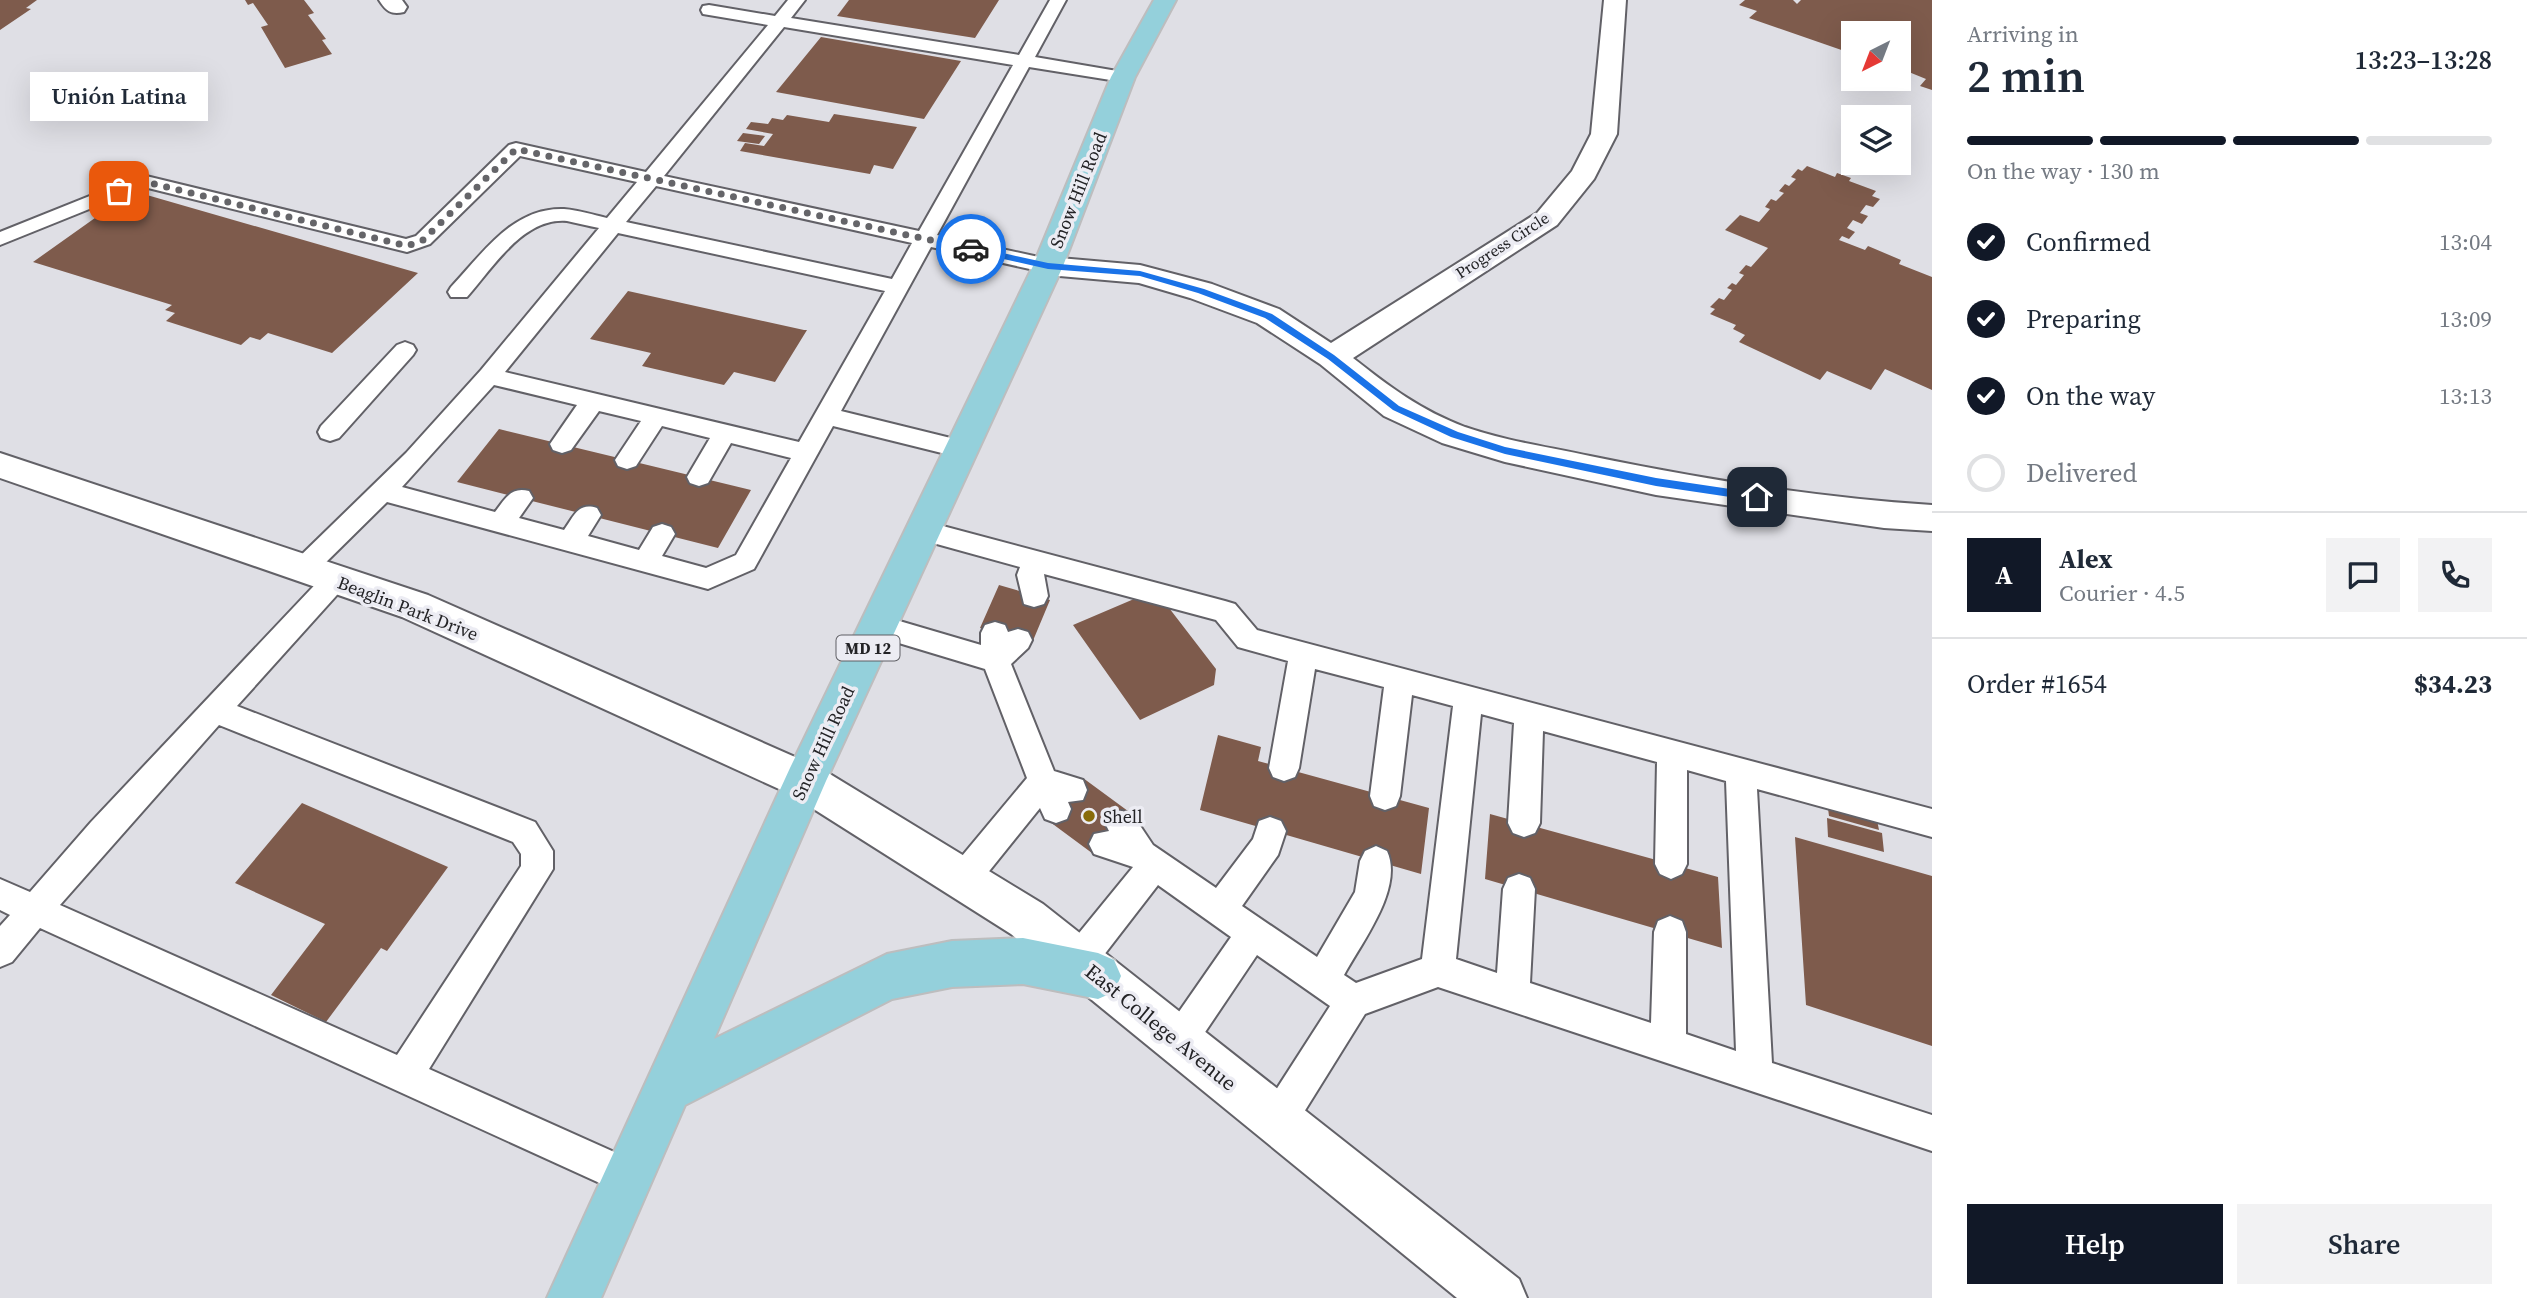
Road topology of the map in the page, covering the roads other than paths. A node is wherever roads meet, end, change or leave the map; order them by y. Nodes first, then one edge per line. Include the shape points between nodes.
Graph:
1 (797, 0) edge
2 (1058, 0) edge
3 (1165, 0) edge
4 (1615, 0) edge
5 (709, 10) dead end
6 (780, 21) junction
7 (1024, 62) junction
8 (1123, 77) junction
9 (653, 179) junction
10 (614, 226) junction
11 (0, 239) edge
12 (927, 239) junction
13 (1048, 266) junction
14 (900, 288) junction
15 (459, 292) dead end
16 (405, 350) dead end
17 (1331, 357) junction
18 (489, 376) junction
19 (593, 401) junction
20 (828, 415) junction
21 (657, 416) junction
22 (330, 432) dead end
23 (725, 433) junction
24 (562, 444) dead end
25 (962, 449) junction
26 (807, 453) junction
27 (627, 460) dead end
28 (0, 465) edge
29 (699, 477) dead end
30 (383, 491) junction
31 (520, 498) dead end
32 (588, 515) dead end
33 (1932, 518) edge
34 (502, 523) junction
35 (923, 531) junction
36 (662, 534) dead end
37 (570, 542) junction
38 (645, 562) junction
39 (320, 574) junction
40 (879, 626) junction
41 (1303, 655) junction
42 (1399, 680) junction
43 (1468, 698) junction
44 (214, 710) junction
45 (1529, 714) junction
46 (1672, 753) junction
47 (1284, 768) dead end
48 (1741, 772) junction
49 (805, 781) junction
50 (1385, 796) dead end
51 (1524, 823) dead end
52 (1932, 823) edge
53 (1270, 831) dead end
54 (1114, 835) dead end
55 (1149, 859) junction
56 (1376, 861) dead end
57 (1671, 864) dead end
58 (963, 879) junction
59 (1519, 889) dead end
60 (0, 894) edge
61 (1220, 909) junction
62 (34, 912) junction
63 (1253, 933) junction
64 (1670, 933) dead end
65 (0, 951) edge
66 (1088, 969) junction
67 (1438, 970) junction
68 (1322, 980) junction
69 (1512, 994) junction
70 (1353, 1001) junction
71 (1178, 1041) junction
72 (1668, 1045) junction
73 (1755, 1074) junction
74 (404, 1076) junction
75 (667, 1088) junction
76 (1278, 1120) junction
77 (1932, 1133) edge
78 (628, 1177) junction
79 (574, 1298) edge
80 (1500, 1298) edge

1 - 6 lane
2 - 7 lane
3 - 8 main road, Snow Hill Road / MD 12
4 - 17 street, Progress Circle via 1604,134 1584,173 1547,219
5 - 6 lane
6 - 7 lane
6 - 9 lane
7 - 8 lane
7 - 12 lane
8 - 13 main road, Snow Hill Road / MD 12
9 - 10 lane
9 - 11 lane via 516,149 423,240 407,246 142,181
9 - 12 lane
10 - 14 lane
10 - 15 lane via 565,215 542,217 518,228
10 - 18 lane
12 - 13 lane
12 - 14 lane
13 - 17 street via 1140,274 1201,291 1268,316
13 - 25 main road, Snow Hill Road / MD 12
14 - 20 lane
16 - 22 lane
17 - 33 street via 1369,389 1422,422 1505,450 1656,482
18 - 19 lane
18 - 30 lane
19 - 21 lane
19 - 24 lane
20 - 25 lane
20 - 26 lane
21 - 23 lane
21 - 27 lane
23 - 26 lane
23 - 29 lane
25 - 35 main road, Snow Hill Road / MD 12
26 - 38 lane via 746,562 708,579
28 - 39 street, Beaglin Park Drive
30 - 34 lane
30 - 39 lane
31 - 34 lane
32 - 37 lane
34 - 37 lane
35 - 40 main road, Snow Hill Road / MD 12
35 - 41 lane via 1028,580 1226,612 1248,639
36 - 38 lane
37 - 38 lane
39 - 44 lane
39 - 49 street, Beaglin Park Drive via 415,606
40 - 49 main road, Snow Hill Road / MD 12
40 - 58 lane via 1003,644 1057,793
41 - 42 lane
41 - 47 lane
42 - 43 lane
42 - 50 lane
43 - 45 lane
43 - 67 lane
44 - 62 lane
44 - 74 lane via 524,832 537,851 537,869
45 - 46 lane
45 - 51 lane
46 - 48 lane
46 - 57 lane
48 - 52 lane
48 - 73 lane
49 - 58 street, East College Avenue
49 - 75 main road, Snow Hill Road / MD 12
53 - 61 lane via 1267,845
54 - 55 lane
55 - 61 lane
55 - 66 lane
56 - 68 lane via 1371,896
58 - 66 street, East College Avenue via 1027,919
59 - 69 lane
60 - 62 lane
61 - 63 lane
62 - 65 lane
62 - 74 lane
63 - 68 lane
63 - 71 lane
64 - 72 lane
66 - 71 street, East College Avenue
66 - 75 main road via 1023,961 952,964 887,977
67 - 69 lane
67 - 70 lane
68 - 70 lane
69 - 72 lane
70 - 76 lane
71 - 76 street, East College Avenue
72 - 73 lane
73 - 77 lane
74 - 78 lane
75 - 78 main road, Snow Hill Road / MD 12
76 - 80 street, East College Avenue
78 - 79 main road, Snow Hill Road / MD 12

